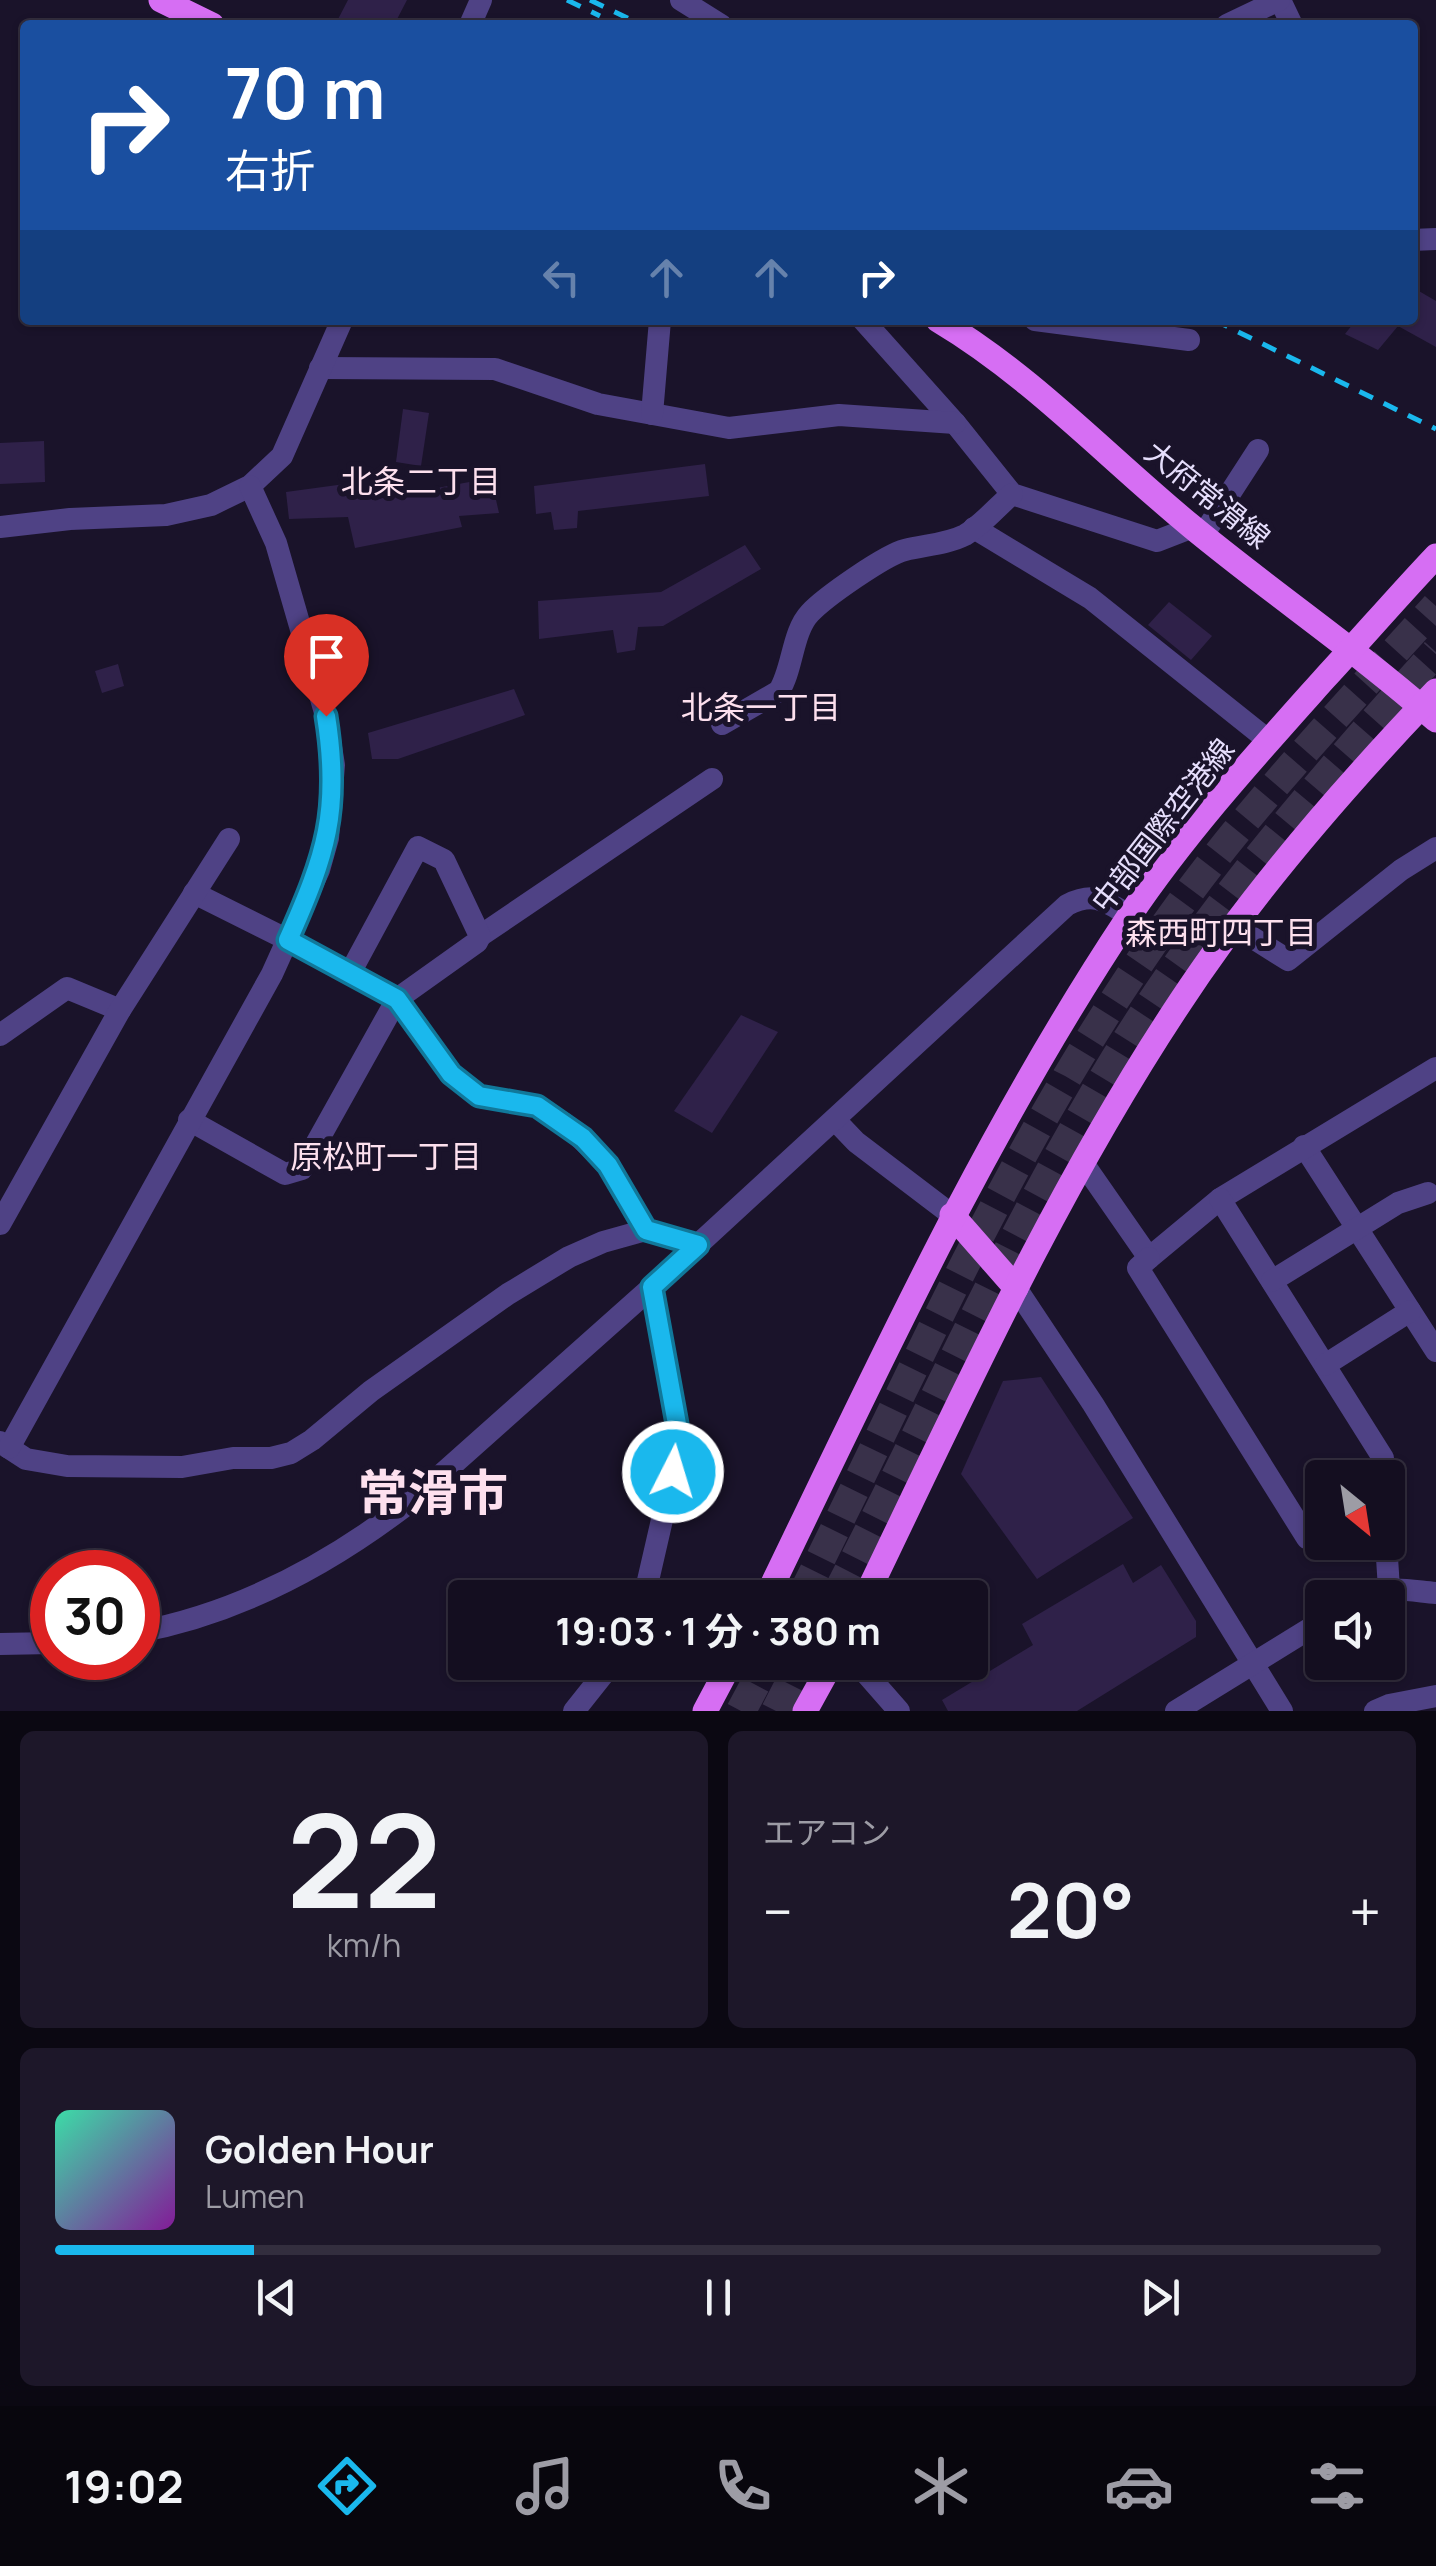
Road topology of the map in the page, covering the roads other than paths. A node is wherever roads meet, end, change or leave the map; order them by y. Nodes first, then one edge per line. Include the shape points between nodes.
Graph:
1 (161, 0) edge
2 (681, 0) edge
3 (1280, 0) edge
4 (202, 20) edge
5 (713, 20) edge
6 (1238, 20) edge
7 (340, 325) edge
8 (660, 325) edge
9 (867, 325) edge
10 (946, 325) edge
11 (1054, 325) edge
12 (1188, 340) dead end
13 (320, 368) junction
14 (652, 414) junction
15 (955, 423) junction
16 (1258, 450) dead end
17 (250, 486) junction
18 (1012, 494) junction
19 (0, 527) edge
20 (974, 528) junction
21 (1198, 531) junction
22 (1436, 556) edge
23 (1352, 649) junction
24 (1431, 706) edge
25 (722, 724) dead end
26 (1269, 740) junction
27 (712, 779) dead end
28 (229, 840) dead end
29 (1436, 848) edge
30 (194, 894) junction
31 (1130, 916) junction
32 (1234, 926) junction
33 (480, 936) junction
34 (288, 940) junction
35 (350, 973) junction
36 (397, 999) junction
37 (120, 1010) junction
38 (0, 1035) edge
39 (1436, 1068) edge
40 (190, 1120) junction
41 (835, 1120) junction
42 (1304, 1146) junction
43 (1083, 1163) junction
44 (1428, 1194) dead end
45 (1220, 1199) junction
46 (952, 1215) junction
47 (0, 1224) edge
48 (1356, 1228) junction
49 (646, 1230) junction
50 (698, 1245) junction
51 (1149, 1258) junction
52 (1272, 1281) junction
53 (652, 1287) junction
54 (1016, 1288) junction
55 (1410, 1311) junction
56 (1436, 1351) edge
57 (1325, 1365) junction
58 (4, 1445) edge
59 (1383, 1460) edge
60 (1305, 1535) edge
61 (648, 1580) edge
62 (775, 1580) edge
63 (874, 1580) edge
64 (1405, 1590) edge
65 (1436, 1593) edge
66 (160, 1627) edge
67 (1305, 1631) edge
68 (30, 1643) edge
69 (0, 1644) edge
70 (1252, 1664) junction
71 (599, 1680) edge
72 (722, 1680) edge
73 (822, 1680) edge
74 (872, 1680) edge
75 (1436, 1696) edge
76 (574, 1711) edge
77 (705, 1711) edge
78 (806, 1711) edge
79 (899, 1711) edge
80 (1176, 1711) edge
81 (1282, 1711) edge
82 (1376, 1711) edge

1 - 4 main road
2 - 5 street
3 - 6 street
7 - 13 street
8 - 14 street
9 - 15 street
10 - 21 main road, 大府常滑線 via 1009,367
11 - 12 street
13 - 14 street via 495,370
13 - 17 street via 282,456
14 - 15 street via 729,428 839,415
15 - 18 street
16 - 21 street
17 - 19 street via 211,505 166,515
17 - 34 street via 276,543 334,764 328,838
18 - 20 street
18 - 21 street via 1157,541
20 - 25 street via 947,542 900,550 835,590 806,616 779,691
20 - 26 street via 1090,598
21 - 23 main road, 大府常滑線
22 - 23 main road, 中部国際空港線
23 - 24 main road, 大府常滑線
23 - 26 main road, 中部国際空港線
24 - 32 main road via 1300,844
26 - 31 main road, 中部国際空港線
27 - 33 street
28 - 30 street
29 - 32 street via 1288,960
30 - 34 street
30 - 37 street
31 - 41 street via 1101,898 1066,905
31 - 46 main road, 中部国際空港線
32 - 43 main road
33 - 35 street via 444,860 418,848
33 - 36 street
34 - 35 street
34 - 40 street
35 - 36 street
36 - 40 street via 302,1169 285,1174
36 - 49 street via 451,1074 479,1096 537,1106 583,1138 608,1165
37 - 38 street via 68,988
37 - 47 street
39 - 42 street
40 - 58 street
41 - 46 street
41 - 50 street
42 - 45 street
42 - 48 street
43 - 51 street
43 - 54 main road
44 - 48 street
45 - 51 street
45 - 52 street
46 - 54 main road
46 - 62 main road, 中部国際空港線
48 - 52 street
48 - 55 street
49 - 50 street
49 - 58 street via 569,1257 508,1294 290,1453 182,1467 67,1466 26,1459
50 - 53 street
51 - 60 street via 1138,1268
52 - 57 street
53 - 61 street via 677,1424
53 - 66 street via 376,1528 292,1580
54 - 63 main road
54 - 70 street
55 - 56 street
55 - 57 street
57 - 59 street
64 - 65 street
67 - 70 street
68 - 69 street
70 - 80 street
70 - 81 street
71 - 76 street
72 - 77 main road
73 - 78 main road
74 - 79 street
75 - 82 street

